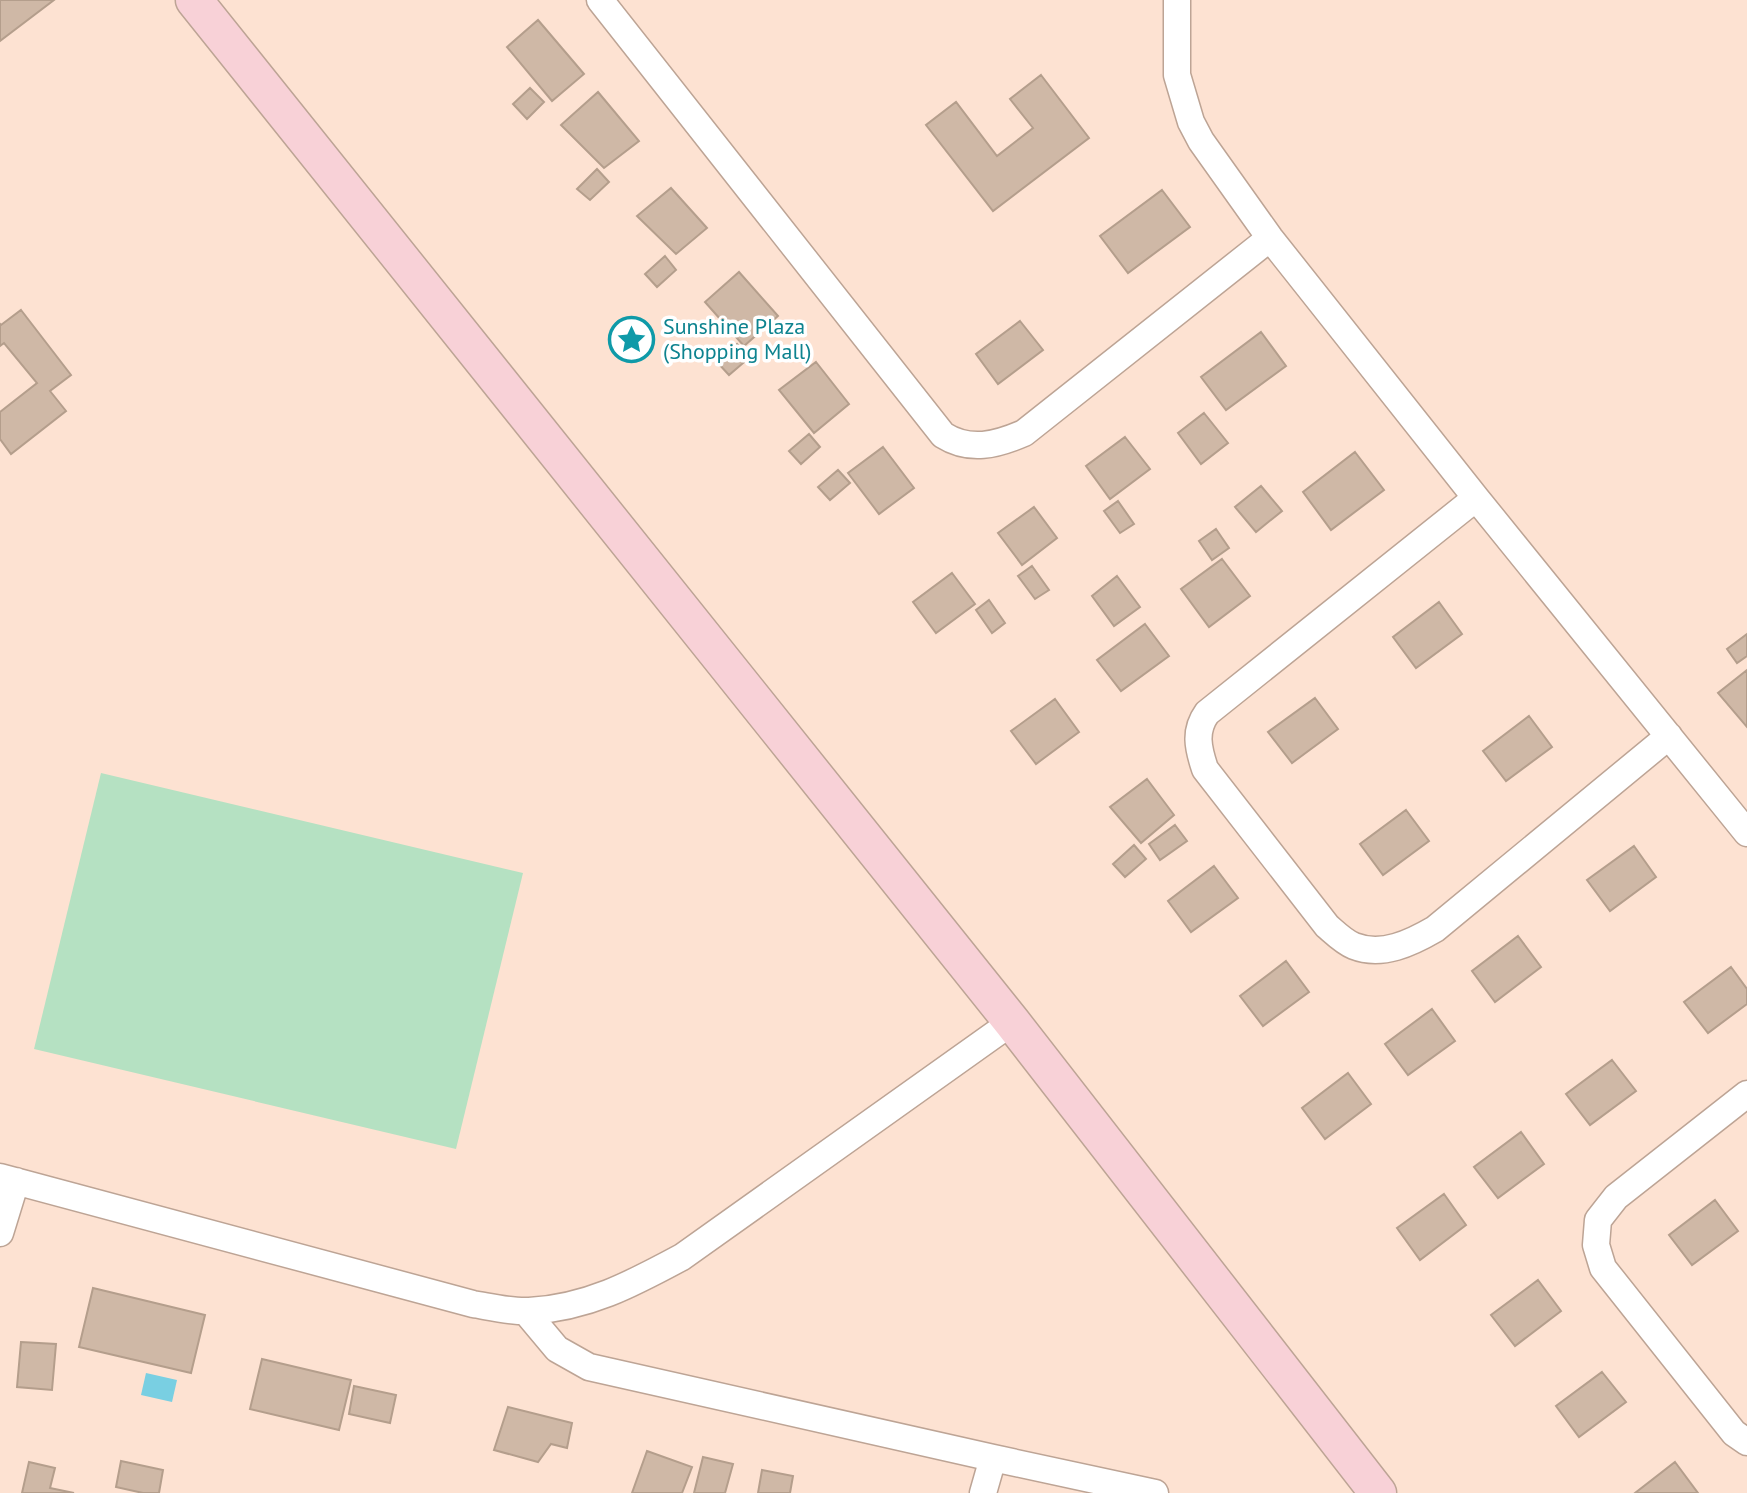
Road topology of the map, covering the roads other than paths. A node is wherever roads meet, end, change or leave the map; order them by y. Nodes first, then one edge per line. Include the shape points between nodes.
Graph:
1 (194, 0) edge
2 (600, 0) edge
3 (1177, 0) edge
4 (1270, 238) junction
5 (1476, 498) junction
6 (1669, 736) junction
7 (1747, 833) edge
8 (1012, 1022) junction
9 (1747, 1094) edge
10 (8, 1179) edge
11 (0, 1233) edge
12 (526, 1312) junction
13 (1747, 1442) edge
14 (993, 1458) junction
15 (983, 1493) edge
16 (1155, 1493) edge
17 (1378, 1493) edge

1 - 8 street
2 - 4 street via 943,435 962,445 995,443 1024,433
3 - 4 street via 1177,75 1191,122
4 - 5 street
5 - 6 street
5 - 6 street via 1201,722 1198,737 1205,769 1327,926 1353,946 1373,950 1405,945 1435,929
6 - 7 street
8 - 12 street via 682,1257 575,1306
8 - 17 street
9 - 13 street via 1616,1197 1598,1220 1596,1245 1603,1268 1734,1433
10 - 11 street
10 - 12 street via 473,1304
12 - 14 street via 557,1349 589,1367
14 - 15 street
14 - 16 street

